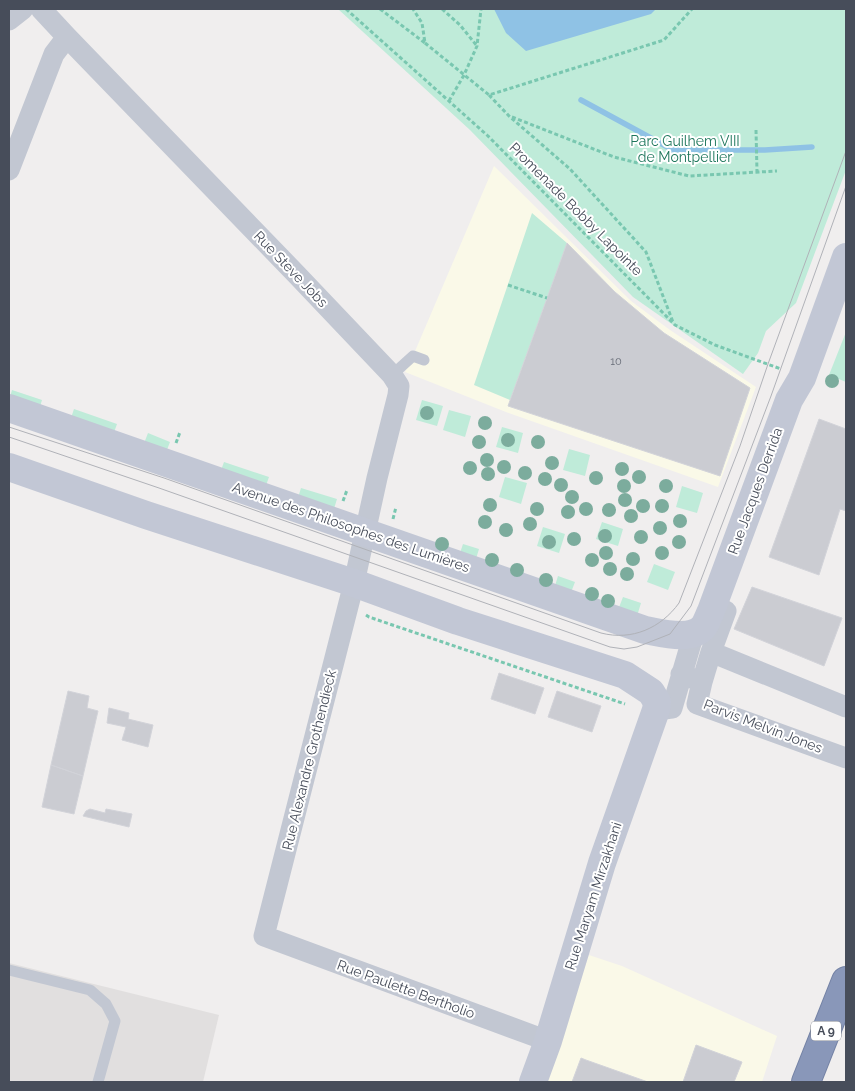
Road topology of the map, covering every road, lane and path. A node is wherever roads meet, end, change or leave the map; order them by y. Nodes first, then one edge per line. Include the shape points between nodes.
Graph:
1 (23, 9) edge
2 (41, 9) edge
3 (346, 9) edge
4 (380, 9) edge
5 (413, 9) edge
6 (442, 9) edge
7 (481, 9) edge
8 (692, 9) edge
9 (9, 20) edge
10 (67, 37) junction
11 (426, 43) junction
12 (477, 46) junction
13 (464, 75) junction
14 (489, 95) junction
15 (449, 101) junction
16 (509, 116) junction
17 (756, 130) dead end
18 (9, 170) edge
19 (777, 171) dead end
20 (757, 172) junction
21 (846, 257) edge
22 (508, 285) dead end
23 (547, 298) dead end
24 (674, 325) junction
25 (424, 360) dead end
26 (392, 375) junction
27 (796, 389) junction
28 (9, 408) edge
29 (9, 467) edge
30 (366, 533) junction
31 (354, 583) junction
32 (726, 611) dead end
33 (703, 642) junction
34 (682, 674) junction
35 (702, 682) junction
36 (846, 707) edge
37 (656, 710) junction
38 (846, 758) edge
39 (264, 936) joint
40 (9, 970) edge
41 (846, 980) edge
42 (548, 1041) junction
43 (98, 1082) edge
44 (533, 1082) edge
45 (806, 1082) edge

1 - 9 street
2 - 10 street, Rue Steve Jobs
3 - 15 path, Promenade Bobby Lapointe
4 - 11 path
5 - 11 path via 422,24
6 - 12 path
7 - 12 path
8 - 14 path via 664,40
10 - 18 street via 54,54
10 - 26 street, Rue Steve Jobs
11 - 13 path
12 - 13 path
13 - 14 path
13 - 15 path
14 - 16 path
15 - 24 path, Promenade Bobby Lapointe via 488,136
16 - 20 path via 614,158 690,176
16 - 24 path via 570,169 646,252
17 - 20 path
19 - 20 path
21 - 27 street, Rue Jacques Derrida
22 - 23 path
24 - 27 path, Promenade Bobby Lapointe
25 - 26 lane via 413,356
26 - 30 street via 398,386 398,395
27 - 33 street, Rue Jacques Derrida via 704,625
28 - 30 street, Avenue des Philosophes des Lumières
29 - 31 street
30 - 31 street
30 - 33 street, Avenue des Philosophes des Lumières via 645,630 684,635
31 - 37 street via 458,621 626,675 651,692 657,702
31 - 39 street, Rue Alexandre Grothendieck
32 - 33 street
33 - 34 street, Rue Jacques Derrida
33 - 35 street, Parvis Melvin Jones
33 - 36 street
34 - 35 street, Parvis Melvin Jones
34 - 37 street, Rue Jacques Derrida via 672,708
35 - 38 street, Parvis Melvin Jones via 698,704
37 - 42 street, Rue Maryam Mirzakhani via 602,863
39 - 42 street, Rue Paulette Bertholio
40 - 43 lane via 90,990 106,1004 115,1021
41 - 45 highway, A 9
42 - 44 street, Rue Maryam Mirzakhani

